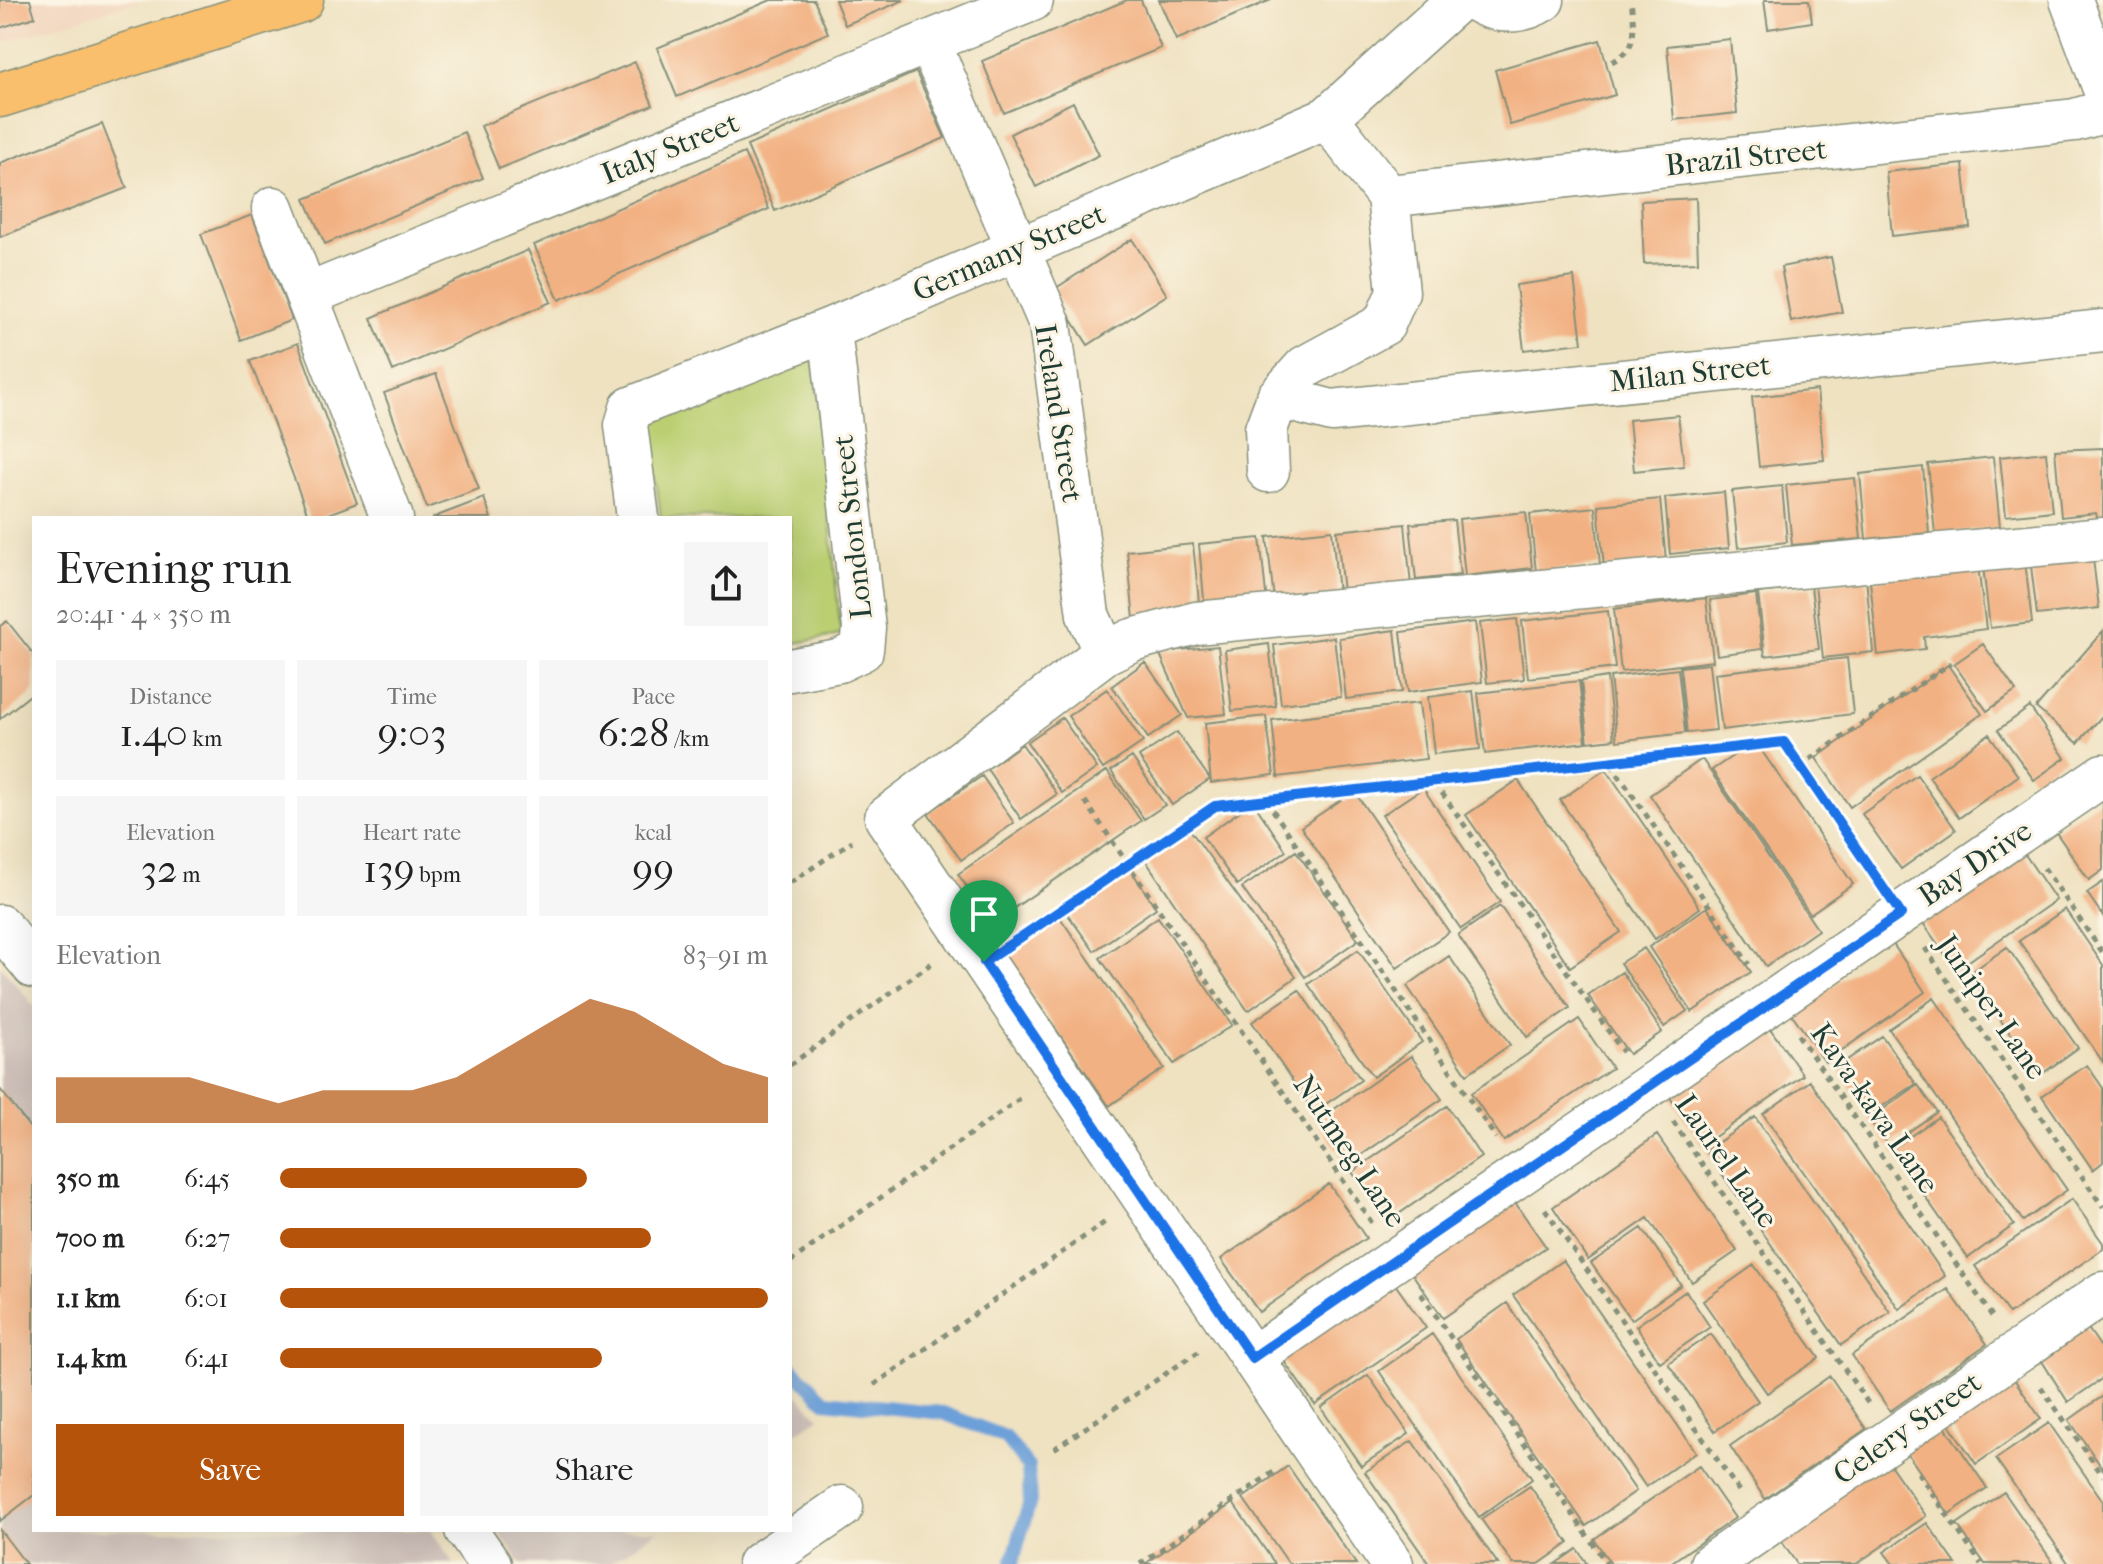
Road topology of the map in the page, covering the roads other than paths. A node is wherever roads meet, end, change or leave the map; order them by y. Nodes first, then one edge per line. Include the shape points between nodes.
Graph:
1 (301, 0) edge
2 (1032, 0) edge
3 (1458, 0) edge
4 (1475, 0) edge
5 (1543, 0) edge
6 (2071, 0) edge
7 (929, 42) junction
8 (2103, 86) edge
9 (0, 95) edge
10 (2103, 112) edge
11 (1327, 118) junction
12 (1388, 196) junction
13 (273, 208) dead end
14 (1016, 248) junction
15 (307, 295) junction
16 (830, 329) junction
17 (2103, 331) edge
18 (1278, 397) junction
19 (1268, 471) dead end
20 (391, 516) edge
21 (638, 516) edge
22 (2103, 539) edge
23 (1105, 653) junction
24 (792, 670) edge
25 (2103, 775) edge
26 (0, 926) edge
27 (32, 965) edge
28 (2103, 1293) edge
29 (1242, 1343) junction
30 (842, 1507) dead end
31 (467, 1532) edge
32 (490, 1564) edge
33 (759, 1564) edge
34 (1392, 1564) edge
35 (1711, 1564) edge

1 - 9 main road
2 - 7 street, Italy Street
3 - 11 street, Germany Street
4 - 5 street via 1508,11
6 - 8 street
7 - 14 street, Ireland Street
7 - 15 street, Italy Street
10 - 12 street, Brazil Street via 2075,120
11 - 12 street
11 - 14 street, Germany Street
12 - 18 street via 1398,292 1384,324 1305,367
13 - 15 street
14 - 16 street, Germany Street
14 - 23 street, Ireland Street via 1050,324 1088,615
15 - 20 street
16 - 21 street, Germany Street via 631,408 626,425
16 - 24 street, London Street via 864,628 862,650 839,661
17 - 18 street, Milan Street via 1332,411
18 - 19 street via 1266,429
22 - 23 street via 1196,623
23 - 29 street via 886,818
25 - 29 street, Bay Drive via 1397,1259
26 - 27 street
28 - 35 street, Celery Street
29 - 34 street
30 - 33 street
31 - 32 street

